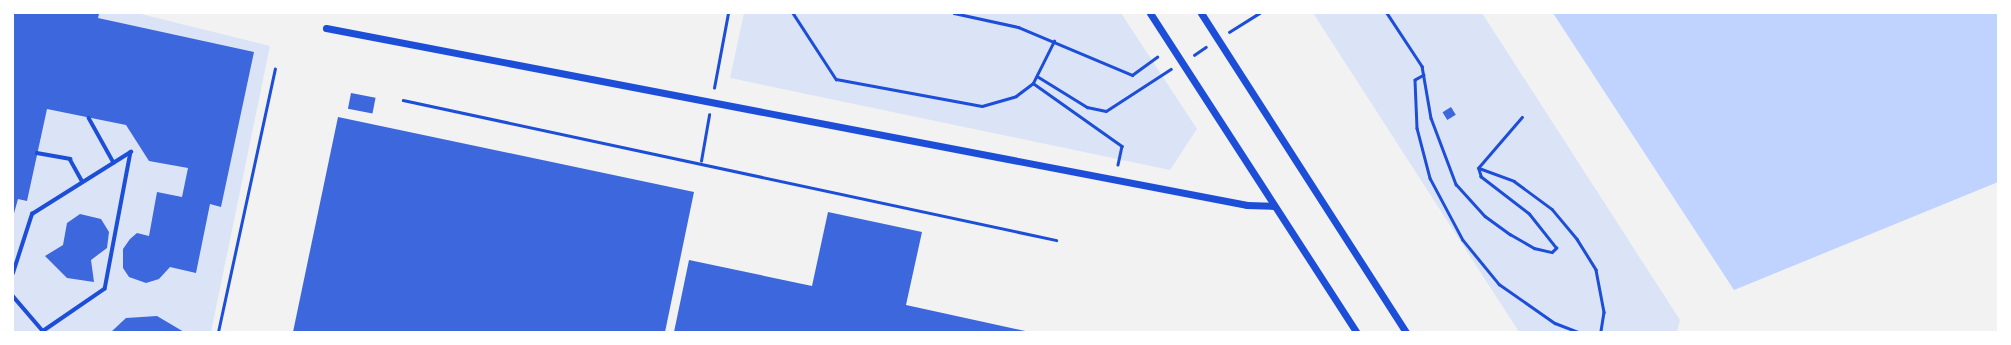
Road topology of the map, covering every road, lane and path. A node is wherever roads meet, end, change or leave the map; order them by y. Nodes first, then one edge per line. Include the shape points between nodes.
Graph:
1 (793, 13) edge
2 (954, 13) edge
3 (1150, 13) edge
4 (1201, 13) edge
5 (1259, 13) edge
6 (1387, 13) edge
7 (326, 28) dead end
8 (1226, 34) dead end
9 (1054, 41) junction
10 (1212, 43) dead end
11 (1157, 57) dead end
12 (1186, 60) dead end
13 (1179, 64) dead end
14 (275, 69) dead end
15 (1424, 75) junction
16 (1037, 76) junction
17 (1033, 83) junction
18 (403, 100) dead end
19 (1522, 117) dead end
20 (89, 118) dead end
21 (37, 153) dead end
22 (114, 163) junction
23 (1118, 165) dead end
24 (1478, 168) junction
25 (83, 182) junction
26 (1274, 206) junction
27 (1056, 240) dead end
28 (13, 272) edge
29 (13, 296) edge
30 (44, 331) edge
31 (218, 332) edge
32 (1356, 332) edge
33 (1406, 332) edge
34 (1578, 332) edge
35 (1601, 332) edge

1 - 17 path via 836,79 982,106 1016,96
2 - 9 path via 1018,27
3 - 26 street
4 - 33 street
5 - 8 path
6 - 15 path via 1422,66
7 - 26 street via 1247,205
9 - 11 path via 1132,75
9 - 16 path
10 - 12 path
13 - 16 path via 1106,111 1087,108
14 - 31 path
15 - 24 path via 1431,118 1456,184 1484,216 1534,248 1552,252 1556,248 1529,214 1481,177
15 - 34 path via 1415,80 1417,128 1430,178 1463,240 1499,284 1555,323
16 - 17 path
17 - 23 path via 1122,146
18 - 27 path
19 - 24 path
20 - 22 street
21 - 25 street via 70,159
22 - 25 street
22 - 30 street via 132,152 105,289
24 - 35 path via 1514,181 1552,209 1577,239 1596,270 1604,312
25 - 28 street via 32,214
26 - 32 street
29 - 30 street

